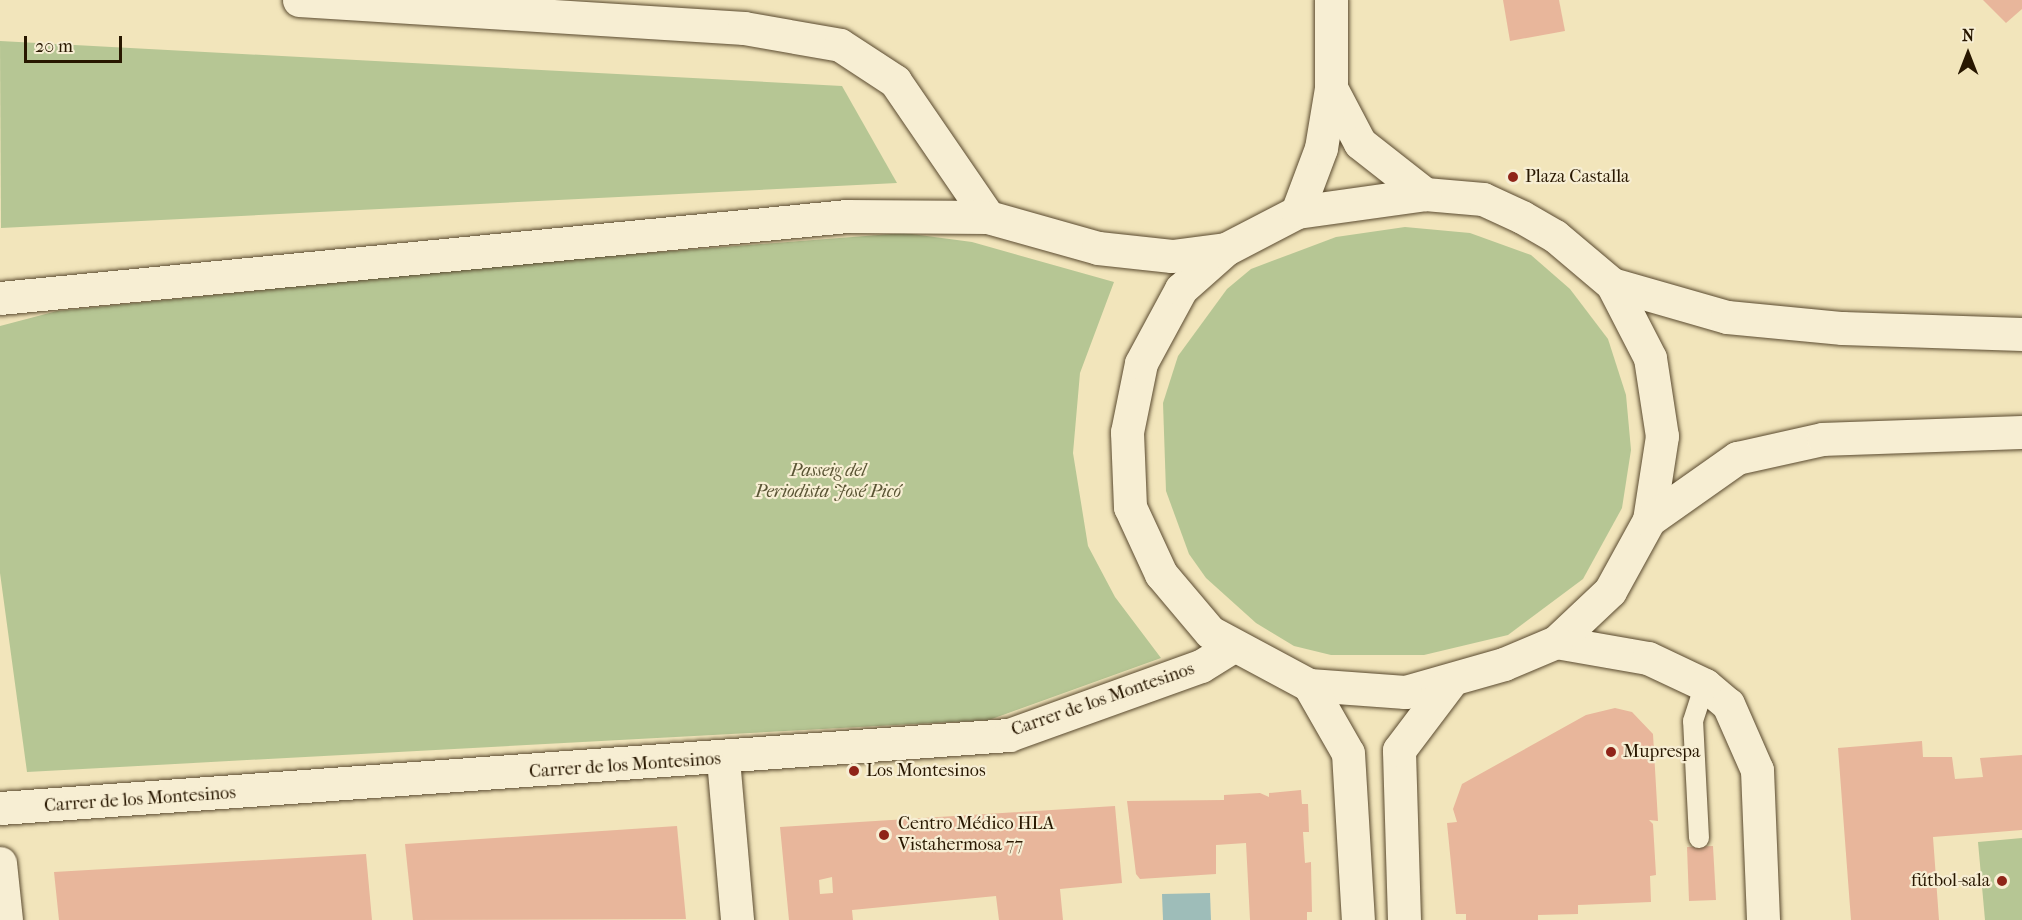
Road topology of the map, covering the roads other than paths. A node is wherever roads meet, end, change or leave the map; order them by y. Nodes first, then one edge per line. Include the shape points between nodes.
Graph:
1 (298, 0) edge
2 (1331, 0) edge
3 (1331, 88) junction
4 (1425, 195) junction
5 (1298, 212) junction
6 (988, 217) junction
7 (1226, 249) junction
8 (1612, 284) junction
9 (0, 298) edge
10 (2022, 334) edge
11 (2022, 432) edge
12 (1649, 520) junction
13 (1556, 642) junction
14 (1232, 647) junction
15 (1452, 680) junction
16 (1309, 685) junction
17 (1705, 685) junction
18 (723, 759) junction
19 (0, 808) edge
20 (1699, 838) dead end
21 (0, 863) edge
22 (6, 920) edge
23 (737, 920) edge
24 (1358, 920) edge
25 (1404, 920) edge
26 (1764, 920) edge

1 - 6 main road via 744,28 840,45 895,81
2 - 3 main road
3 - 4 main road via 1360,143
3 - 5 main road via 1321,148
4 - 5 main road
4 - 8 main road via 1483,199 1522,217 1554,236
5 - 7 main road
6 - 7 main road via 1098,248 1172,256
6 - 9 main road via 847,216
7 - 14 main road via 1180,289 1141,363 1127,432 1130,507 1161,574 1210,632
8 - 10 main road via 1727,317 1842,328
8 - 12 main road via 1650,358 1662,436
11 - 12 main road via 1823,439 1737,458
12 - 13 main road via 1610,591
13 - 15 main road
13 - 17 main road via 1648,658
14 - 16 main road
14 - 18 main road, Carrer de los Montesinos via 1202,666 1009,735
15 - 16 main road via 1405,692
15 - 25 main road via 1399,750
16 - 24 main road via 1348,753
17 - 20 lane via 1693,721
17 - 26 main road via 1728,704 1757,770
18 - 19 main road, Carrer de los Montesinos
18 - 23 main road
21 - 22 main road

